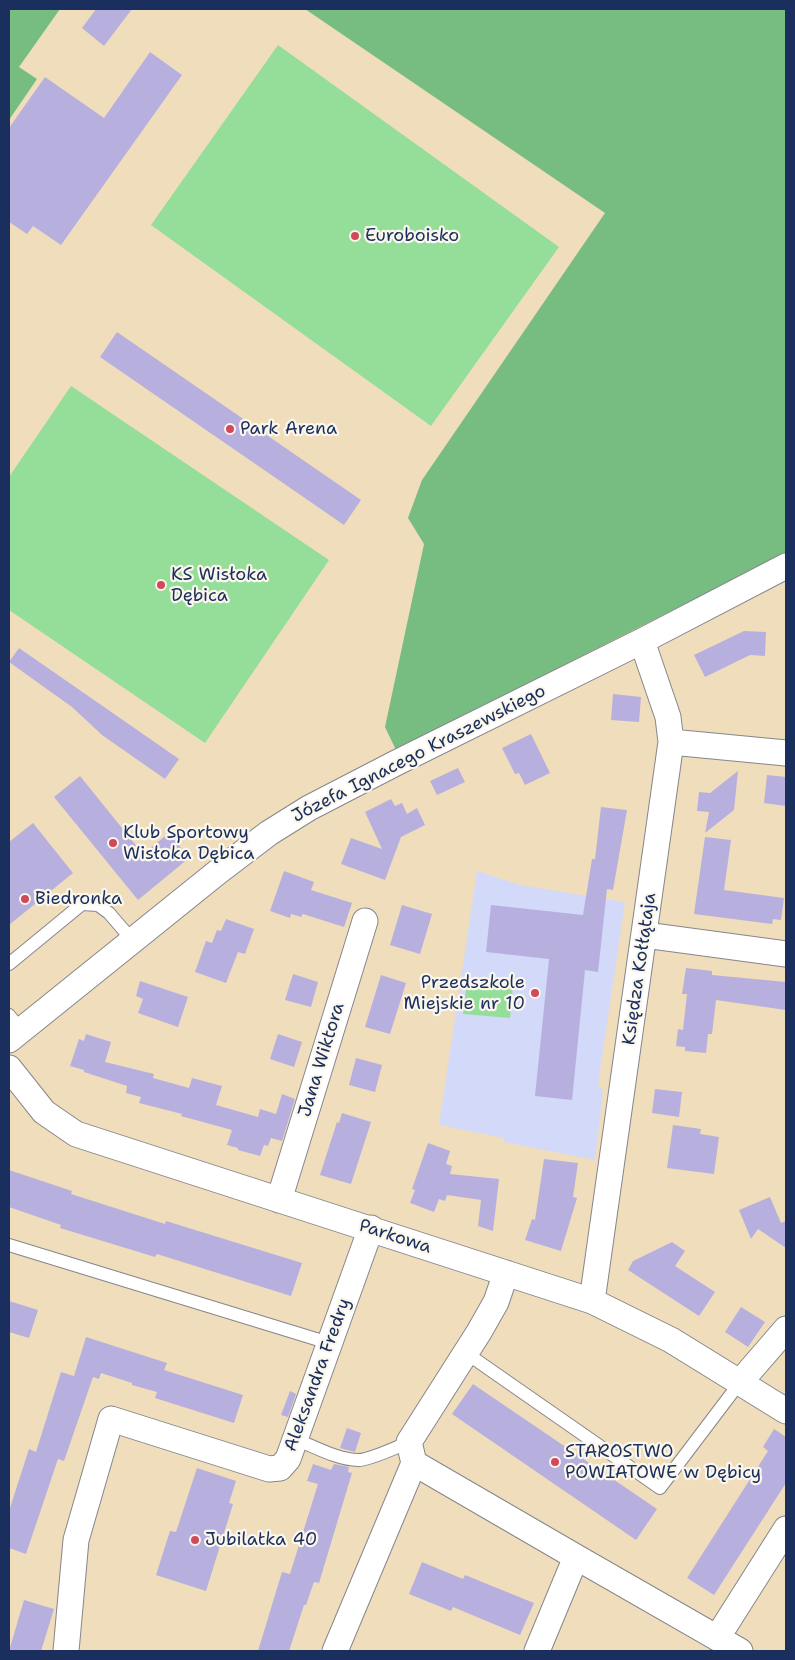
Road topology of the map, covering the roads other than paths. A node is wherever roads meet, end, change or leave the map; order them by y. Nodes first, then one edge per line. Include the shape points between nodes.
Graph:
1 (786, 566) edge
2 (642, 641) junction
3 (671, 742) junction
4 (786, 753) edge
5 (365, 922) dead end
6 (645, 935) junction
7 (133, 941) junction
8 (786, 954) edge
9 (9, 964) edge
10 (13, 1029) edge
11 (9, 1068) edge
12 (279, 1200) junction
13 (370, 1228) junction
14 (9, 1245) edge
15 (506, 1273) junction
16 (592, 1301) junction
17 (786, 1328) edge
18 (329, 1343) junction
19 (466, 1354) junction
20 (741, 1381) junction
21 (786, 1411) edge
22 (295, 1438) junction
23 (411, 1452) junction
24 (786, 1529) edge
25 (576, 1557) junction
26 (717, 1638) junction
27 (66, 1651) edge
28 (336, 1651) edge
29 (537, 1651) edge
30 (740, 1651) edge

1 - 2 street, Józefa Ignacego Kraszewskiego
2 - 3 street, Księdza Kołłątaja via 668,717
2 - 7 street, Józefa Ignacego Kraszewskiego via 309,808 226,866
3 - 4 street
3 - 6 street, Księdza Kołłątaja
5 - 12 street, Jana Wiktora
6 - 8 street
6 - 16 street, Księdza Kołłątaja
7 - 9 lane via 98,905 82,904
7 - 10 street, Józefa Ignacego Kraszewskiego
11 - 12 street, Parkowa via 44,1112 76,1134
12 - 13 street, Parkowa
13 - 15 street, Parkowa
13 - 18 street, Aleksandra Fredry
14 - 18 lane
15 - 16 street, Parkowa
15 - 19 street via 496,1302
16 - 20 street, Parkowa via 672,1340
17 - 20 street
18 - 22 street, Aleksandra Fredry
19 - 20 lane via 660,1488
19 - 23 street
20 - 21 street, Parkowa
22 - 23 lane via 333,1454 358,1460
22 - 27 street, Aleksandra Fredry via 283,1465 269,1469 111,1419 76,1540
23 - 25 street
23 - 28 street
24 - 26 street
25 - 26 street
25 - 29 street
26 - 30 street

